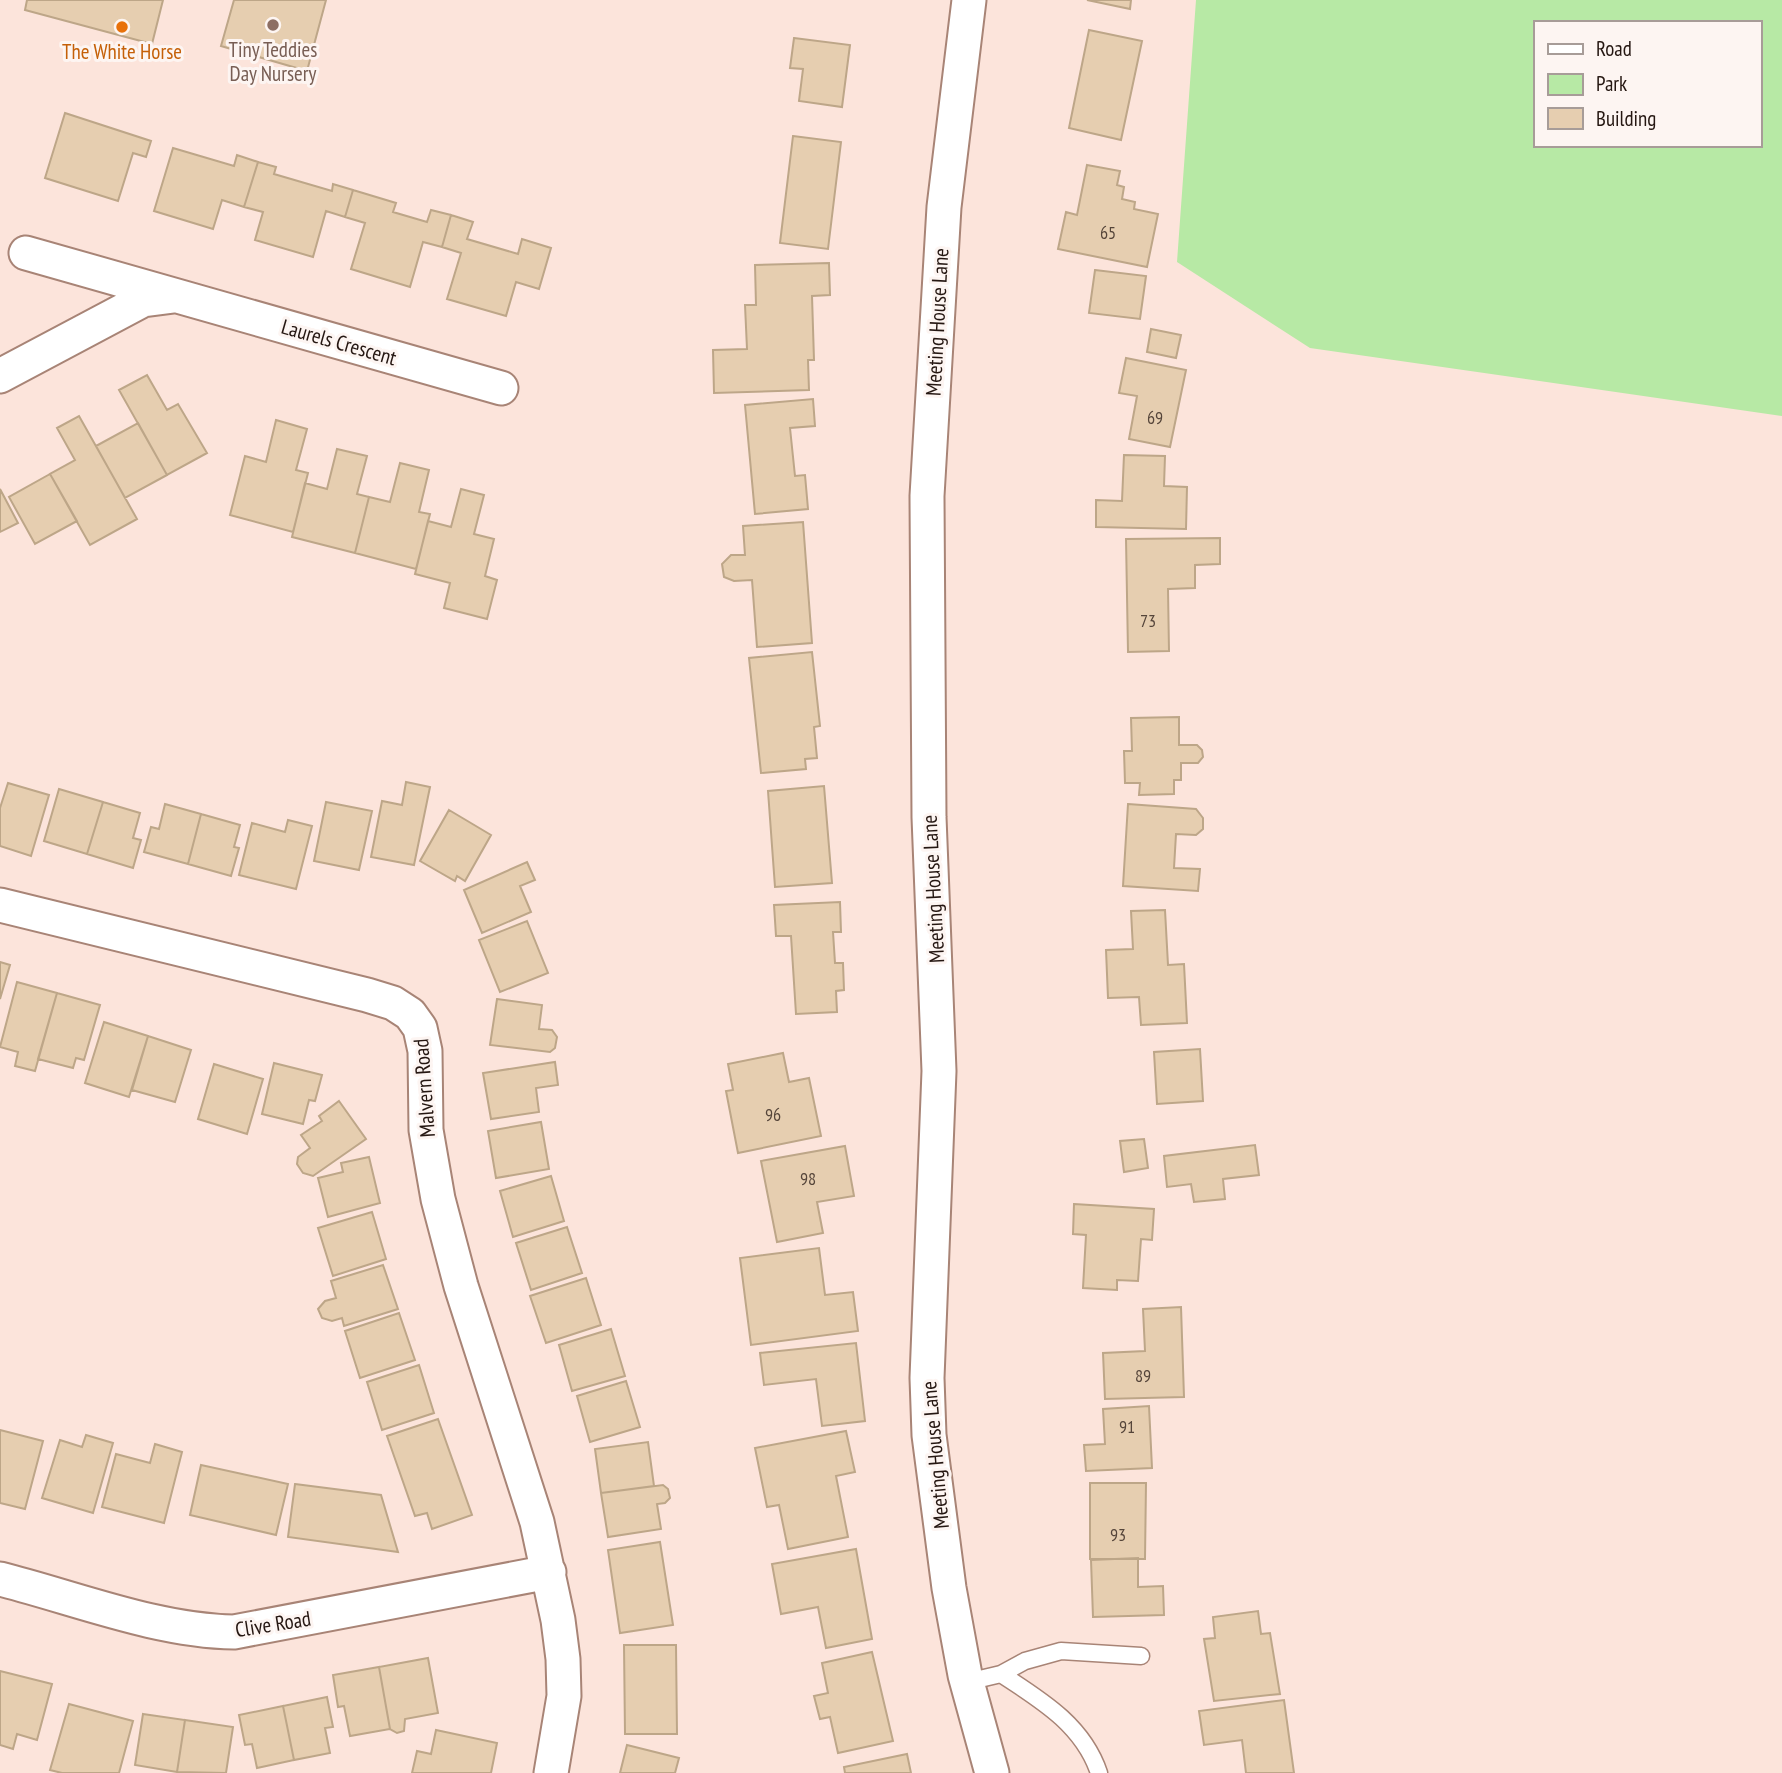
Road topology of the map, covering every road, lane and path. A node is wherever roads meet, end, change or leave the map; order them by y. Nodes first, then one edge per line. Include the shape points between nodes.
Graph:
1 (969, 0) edge
2 (26, 253) dead end
3 (177, 296) junction
4 (0, 376) edge
5 (501, 388) dead end
6 (0, 905) edge
7 (548, 1572) junction
8 (0, 1579) edge
9 (1141, 1656) dead end
10 (1001, 1674) junction
11 (967, 1682) junction
12 (551, 1773) edge
13 (992, 1773) edge
14 (1099, 1773) edge

1 - 11 street, Meeting House Lane via 944,206 927,496 929,817 939,1058 929,1435
2 - 3 street, Laurels Crescent
3 - 4 street, Laurels Crescent via 143,300
3 - 5 street, Laurels Crescent
6 - 7 street, Malvern Road via 367,995 410,1014 420,1028 425,1051 426,1130 438,1199
7 - 8 street, Clive Road via 234,1632 162,1624
7 - 12 street, Malvern Road via 560,1633 564,1696
9 - 10 lane via 1061,1651 1025,1661
10 - 11 lane
10 - 14 lane via 1064,1719 1078,1734
11 - 13 street, Meeting House Lane

